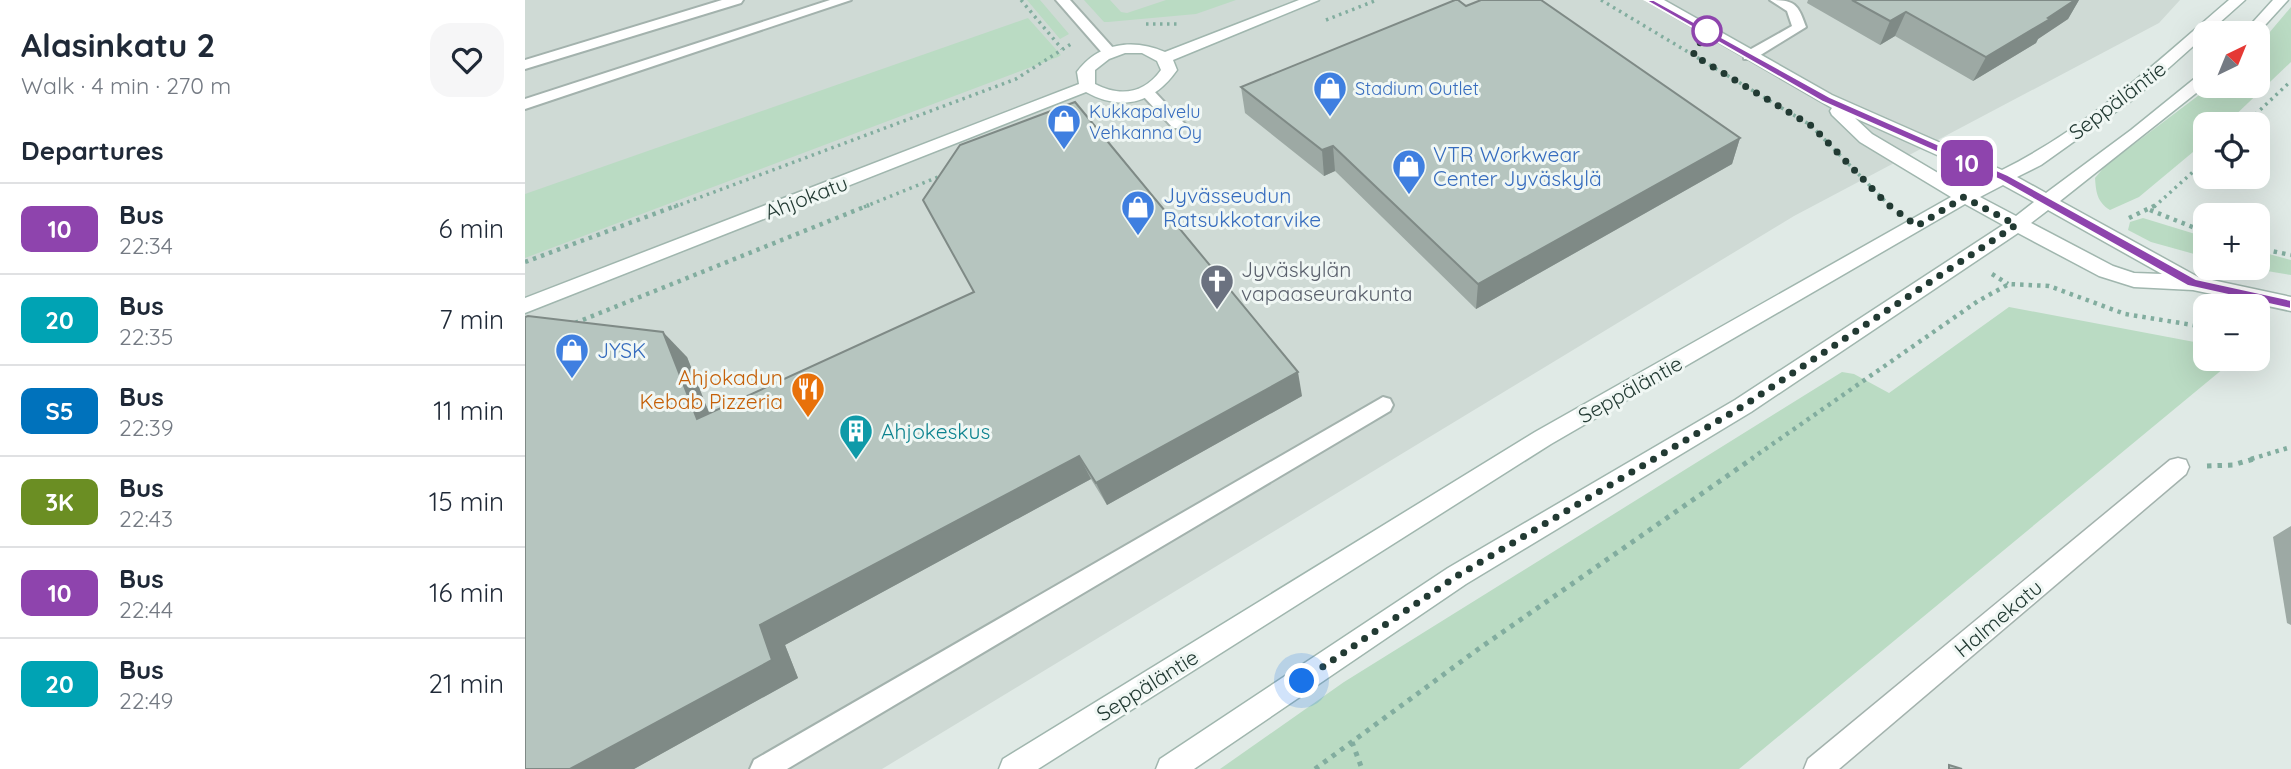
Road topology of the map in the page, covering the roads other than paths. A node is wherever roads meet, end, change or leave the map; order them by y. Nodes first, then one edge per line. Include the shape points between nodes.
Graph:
1 (736, 0) edge
2 (844, 0) edge
3 (1063, 0) edge
4 (1312, 0) edge
5 (1777, 0) edge
6 (2238, 0) edge
7 (2281, 0) edge
8 (1653, 1) edge
9 (2261, 21) edge
10 (1109, 52) junction
11 (1749, 56) junction
12 (1164, 58) junction
13 (525, 65) edge
14 (1087, 86) junction
15 (2193, 87) edge
16 (1148, 93) junction
17 (1826, 99) junction
18 (525, 104) edge
19 (1178, 125) dead end
20 (2004, 178) junction
21 (1964, 197) junction
22 (2046, 203) junction
23 (2016, 225) junction
24 (2193, 283) junction
25 (2291, 304) edge
26 (525, 306) edge
27 (1383, 405) dead end
28 (2178, 467) road end
29 (763, 769) edge
30 (1013, 769) edge
31 (1170, 769) edge
32 (1818, 769) edge

1 - 13 lane
2 - 18 lane
3 - 10 lane
4 - 12 main road
5 - 11 lane via 1793,9 1800,27
6 - 20 main road, Seppäläntie via 2129,94
7 - 9 main road
8 - 11 main road
10 - 12 main road via 1145,49
10 - 14 main road via 1085,72
11 - 17 main road
12 - 16 main road via 1169,70 1161,84
14 - 16 main road via 1102,96
14 - 26 main road, Ahjokatu
15 - 22 main road, Seppäläntie
16 - 19 lane
17 - 20 main road
17 - 21 main road via 1866,138
20 - 21 main road, Seppäläntie
20 - 22 main road
21 - 23 main road
21 - 30 main road, Seppäläntie via 1543,438
22 - 23 main road, Seppäläntie
22 - 24 main road
23 - 24 main road via 2106,271 2134,280
23 - 31 main road, Seppäläntie via 1743,406 1457,576
24 - 25 main road
27 - 29 lane
28 - 32 main road, Halmekatu

